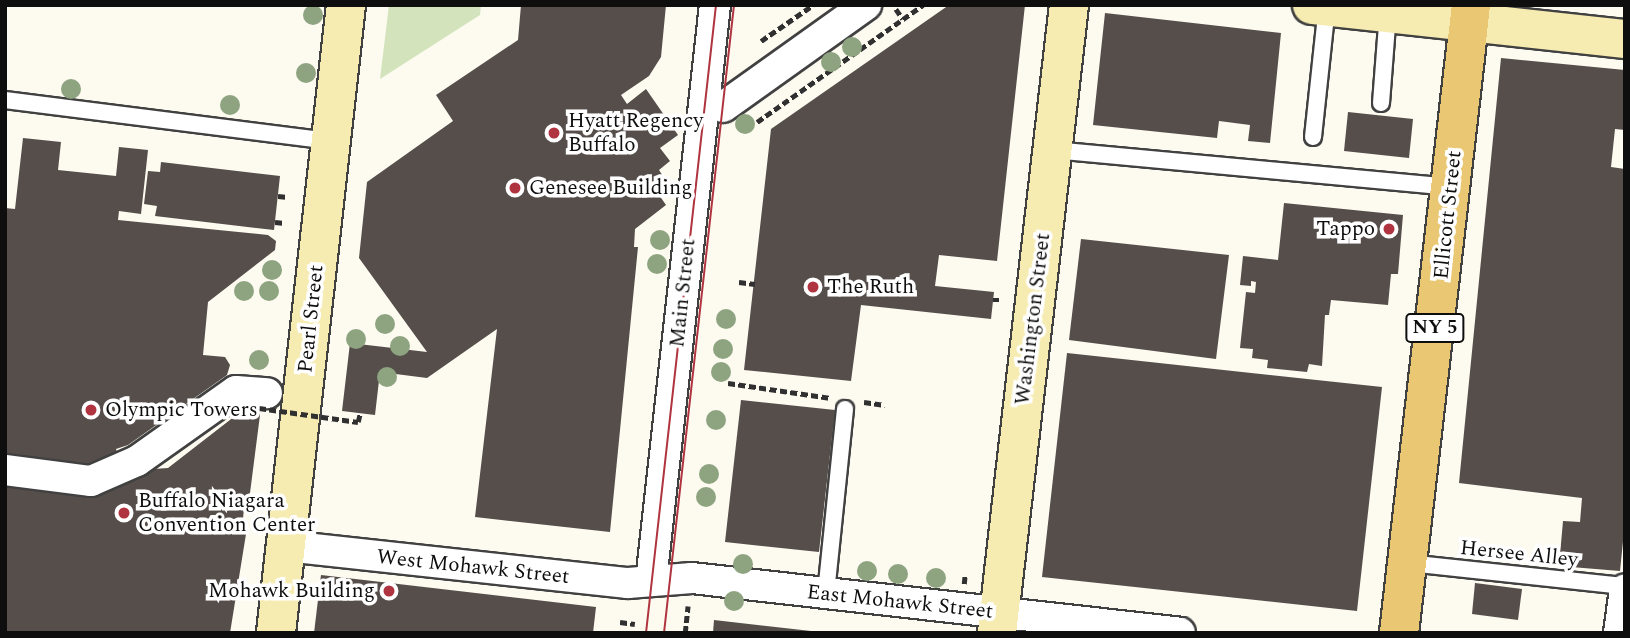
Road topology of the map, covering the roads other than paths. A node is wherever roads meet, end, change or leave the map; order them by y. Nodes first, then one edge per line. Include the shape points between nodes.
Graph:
1 (346, 5) edge
2 (715, 5) edge
3 (734, 5) edge
4 (866, 5) edge
5 (1069, 5) edge
6 (1320, 6) edge
7 (1388, 13) junction
8 (1470, 14) edge
9 (1625, 39) edge
10 (5, 100) edge
11 (1381, 103) dead end
12 (723, 107) junction
13 (1313, 137) dead end
14 (330, 141) junction
15 (1053, 150) junction
16 (1451, 187) junction
17 (263, 401) road end
18 (846, 403) road end
19 (5, 470) edge
20 (286, 546) junction
21 (1408, 563) junction
22 (661, 581) junction
23 (1625, 588) edge
24 (825, 593) junction
25 (998, 623) edge
26 (276, 633) edge
27 (1180, 633) edge
28 (1399, 633) edge
29 (1619, 633) edge

1 - 14 street, Pearl Street
2 - 22 street, Main Street
3 - 12 street, Main Street
4 - 12 street
5 - 15 street, Washington Street
6 - 7 street
6 - 13 lane
7 - 8 street
7 - 11 lane
8 - 9 street
8 - 16 main road, Ellicott Street / NY 5
10 - 14 lane
12 - 22 street, Main Street
14 - 20 street, Pearl Street
15 - 16 lane
15 - 25 street, Washington Street
16 - 21 main road, Ellicott Street / NY 5
17 - 19 street via 236,391 136,461 91,481
18 - 24 lane
20 - 22 street, West Mohawk Street via 628,583
20 - 26 street, Pearl Street
21 - 23 lane, Hersee Alley
21 - 28 main road, Ellicott Street / NY 5
22 - 24 street, East Mohawk Street via 692,578
23 - 29 street
24 - 25 street, East Mohawk Street
25 - 27 street, East Mohawk Street

